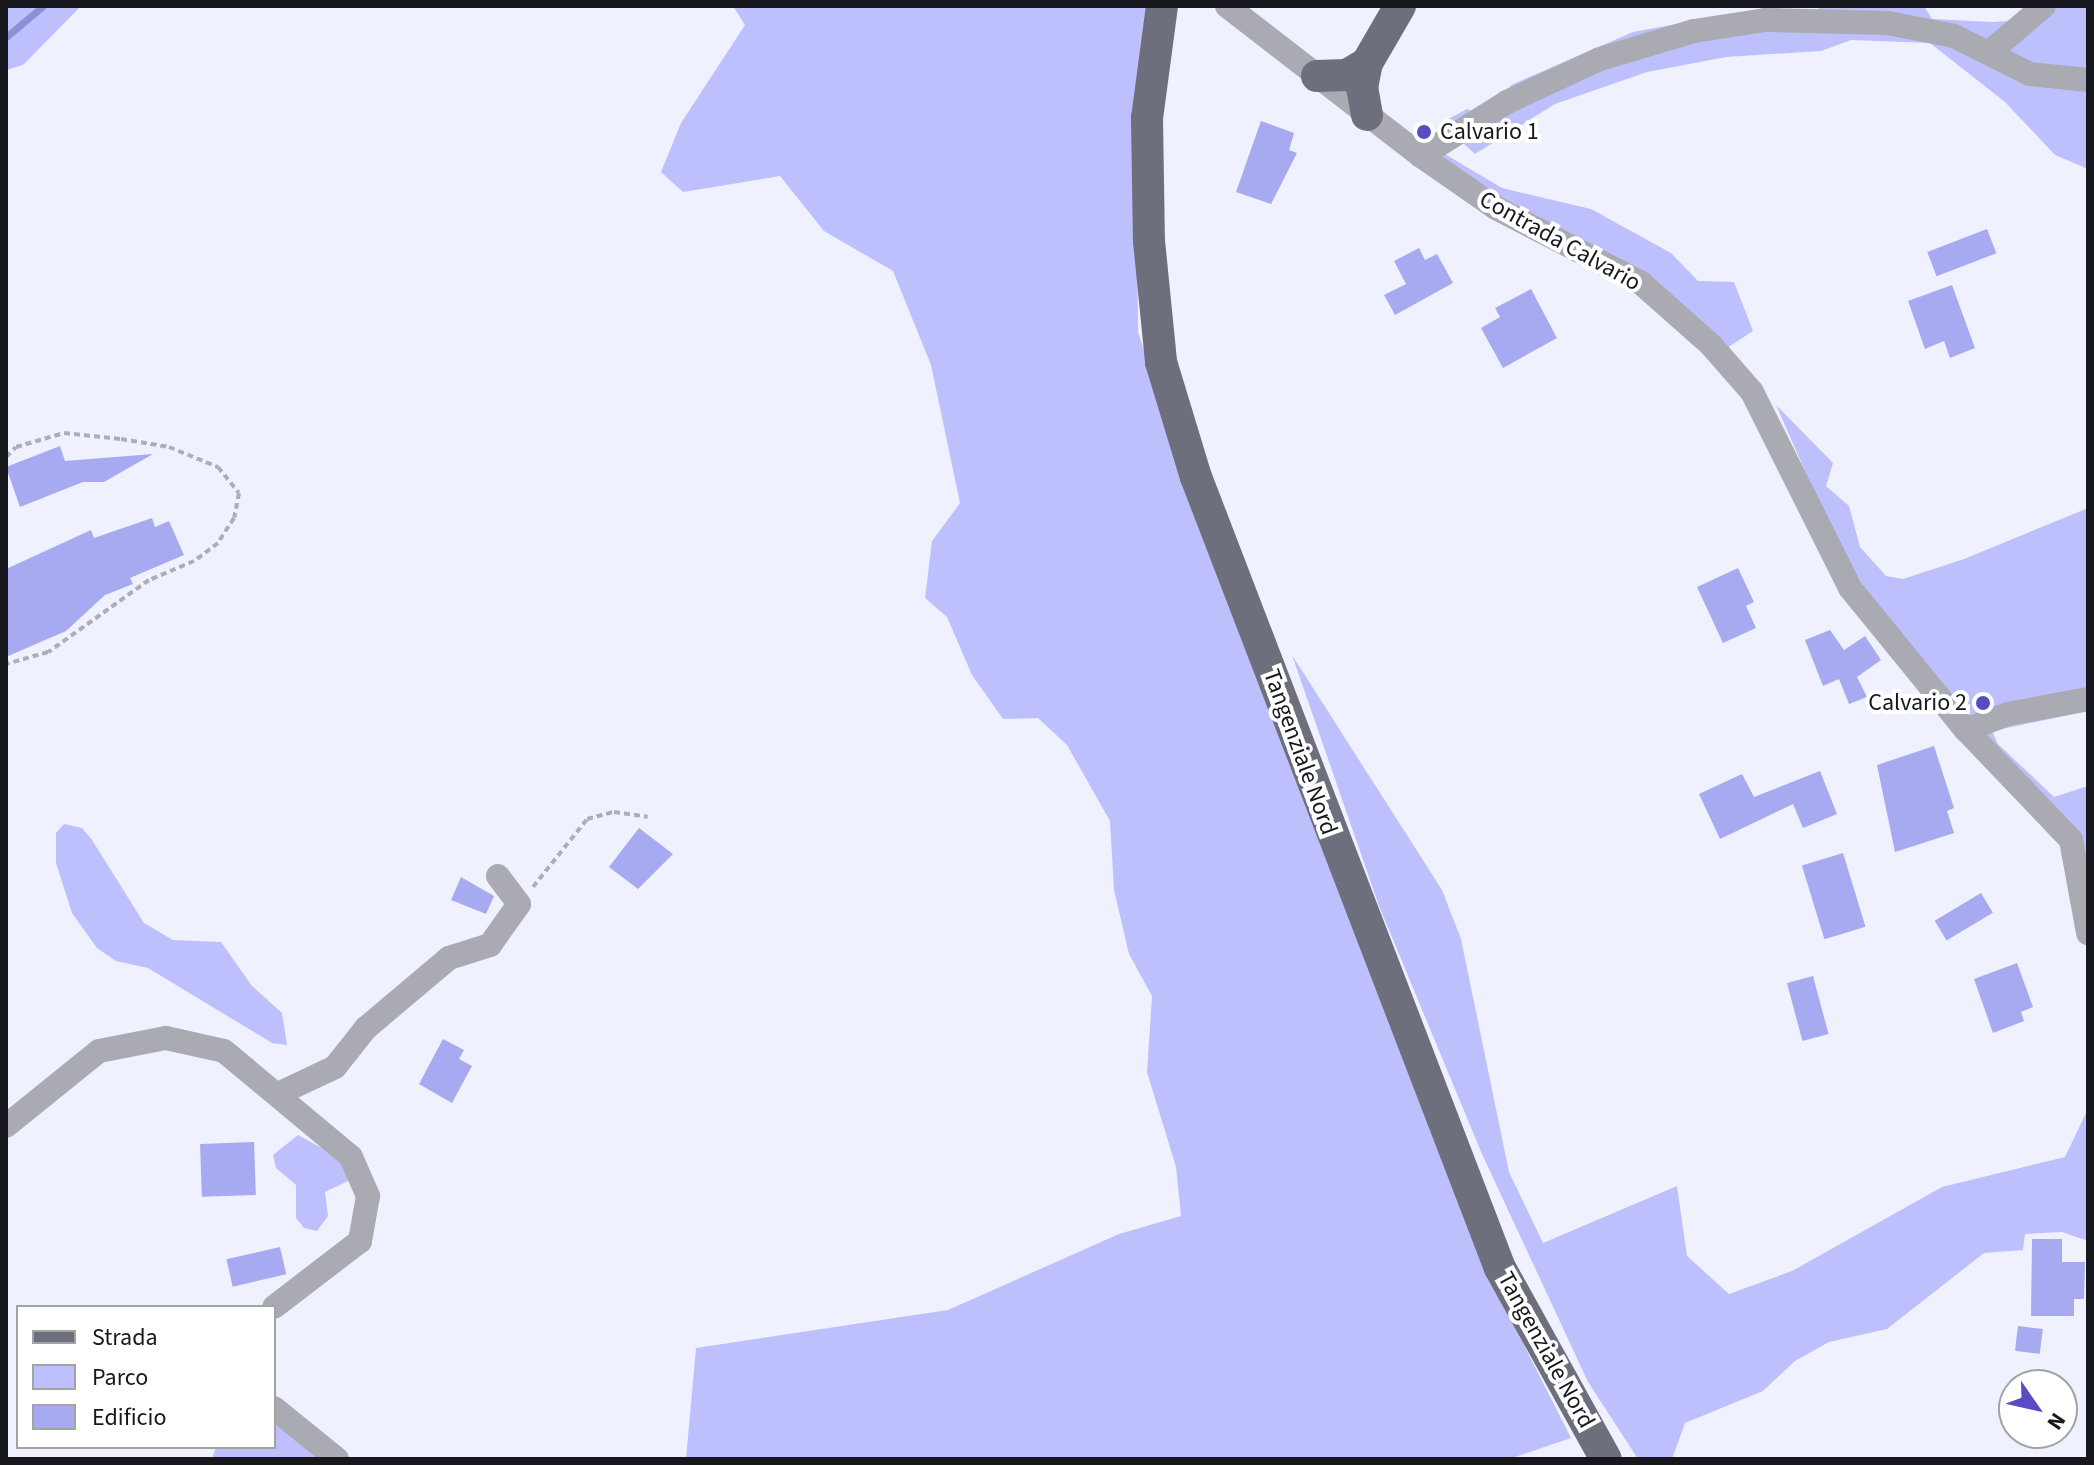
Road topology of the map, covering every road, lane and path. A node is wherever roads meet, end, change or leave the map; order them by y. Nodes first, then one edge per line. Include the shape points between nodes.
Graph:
1 (1162, 6) edge
2 (1400, 6) edge
3 (2044, 6) edge
4 (1234, 10) edge
5 (1992, 50) junction
6 (1367, 63) junction
7 (1317, 76) junction
8 (2088, 80) edge
9 (1367, 115) junction
10 (1421, 156) junction
11 (6, 457) edge
12 (6, 664) edge
13 (2088, 699) edge
14 (1966, 730) junction
15 (648, 817) dead end
16 (498, 876) dead end
17 (519, 904) junction
18 (2088, 933) edge
19 (278, 1094) junction
20 (6, 1126) edge
21 (276, 1306) edge
22 (276, 1410) edge
23 (337, 1459) edge
24 (1606, 1459) edge

1 - 24 main road, Tangenziale Nord via 1147,118 1149,241 1169,391 1391,996 1500,1268
2 - 6 main road
3 - 5 street
4 - 7 street, Contrada Calvario
5 - 8 street via 2030,74
5 - 10 street via 1888,23 1765,20 1694,31 1600,59 1507,102
6 - 7 main road via 1347,75
6 - 9 main road via 1362,88
7 - 9 street, Contrada Calvario
9 - 10 street, Contrada Calvario
10 - 14 street, Contrada Calvario via 1496,208 1641,283 1711,345 1752,392 1850,588
11 - 12 path via 16,447 64,433 121,439 169,447 218,467 239,493 226,531 194,561 149,580 48,652
13 - 14 street via 2008,714
14 - 18 street, Contrada Calvario via 2071,840
15 - 17 path via 614,812 587,819
16 - 17 street
17 - 19 street via 490,945 449,958 410,988 335,1067
19 - 20 street via 224,1051 166,1038 133,1040 74,1066
19 - 21 street via 351,1157 368,1196 368,1221 345,1259
22 - 23 street

